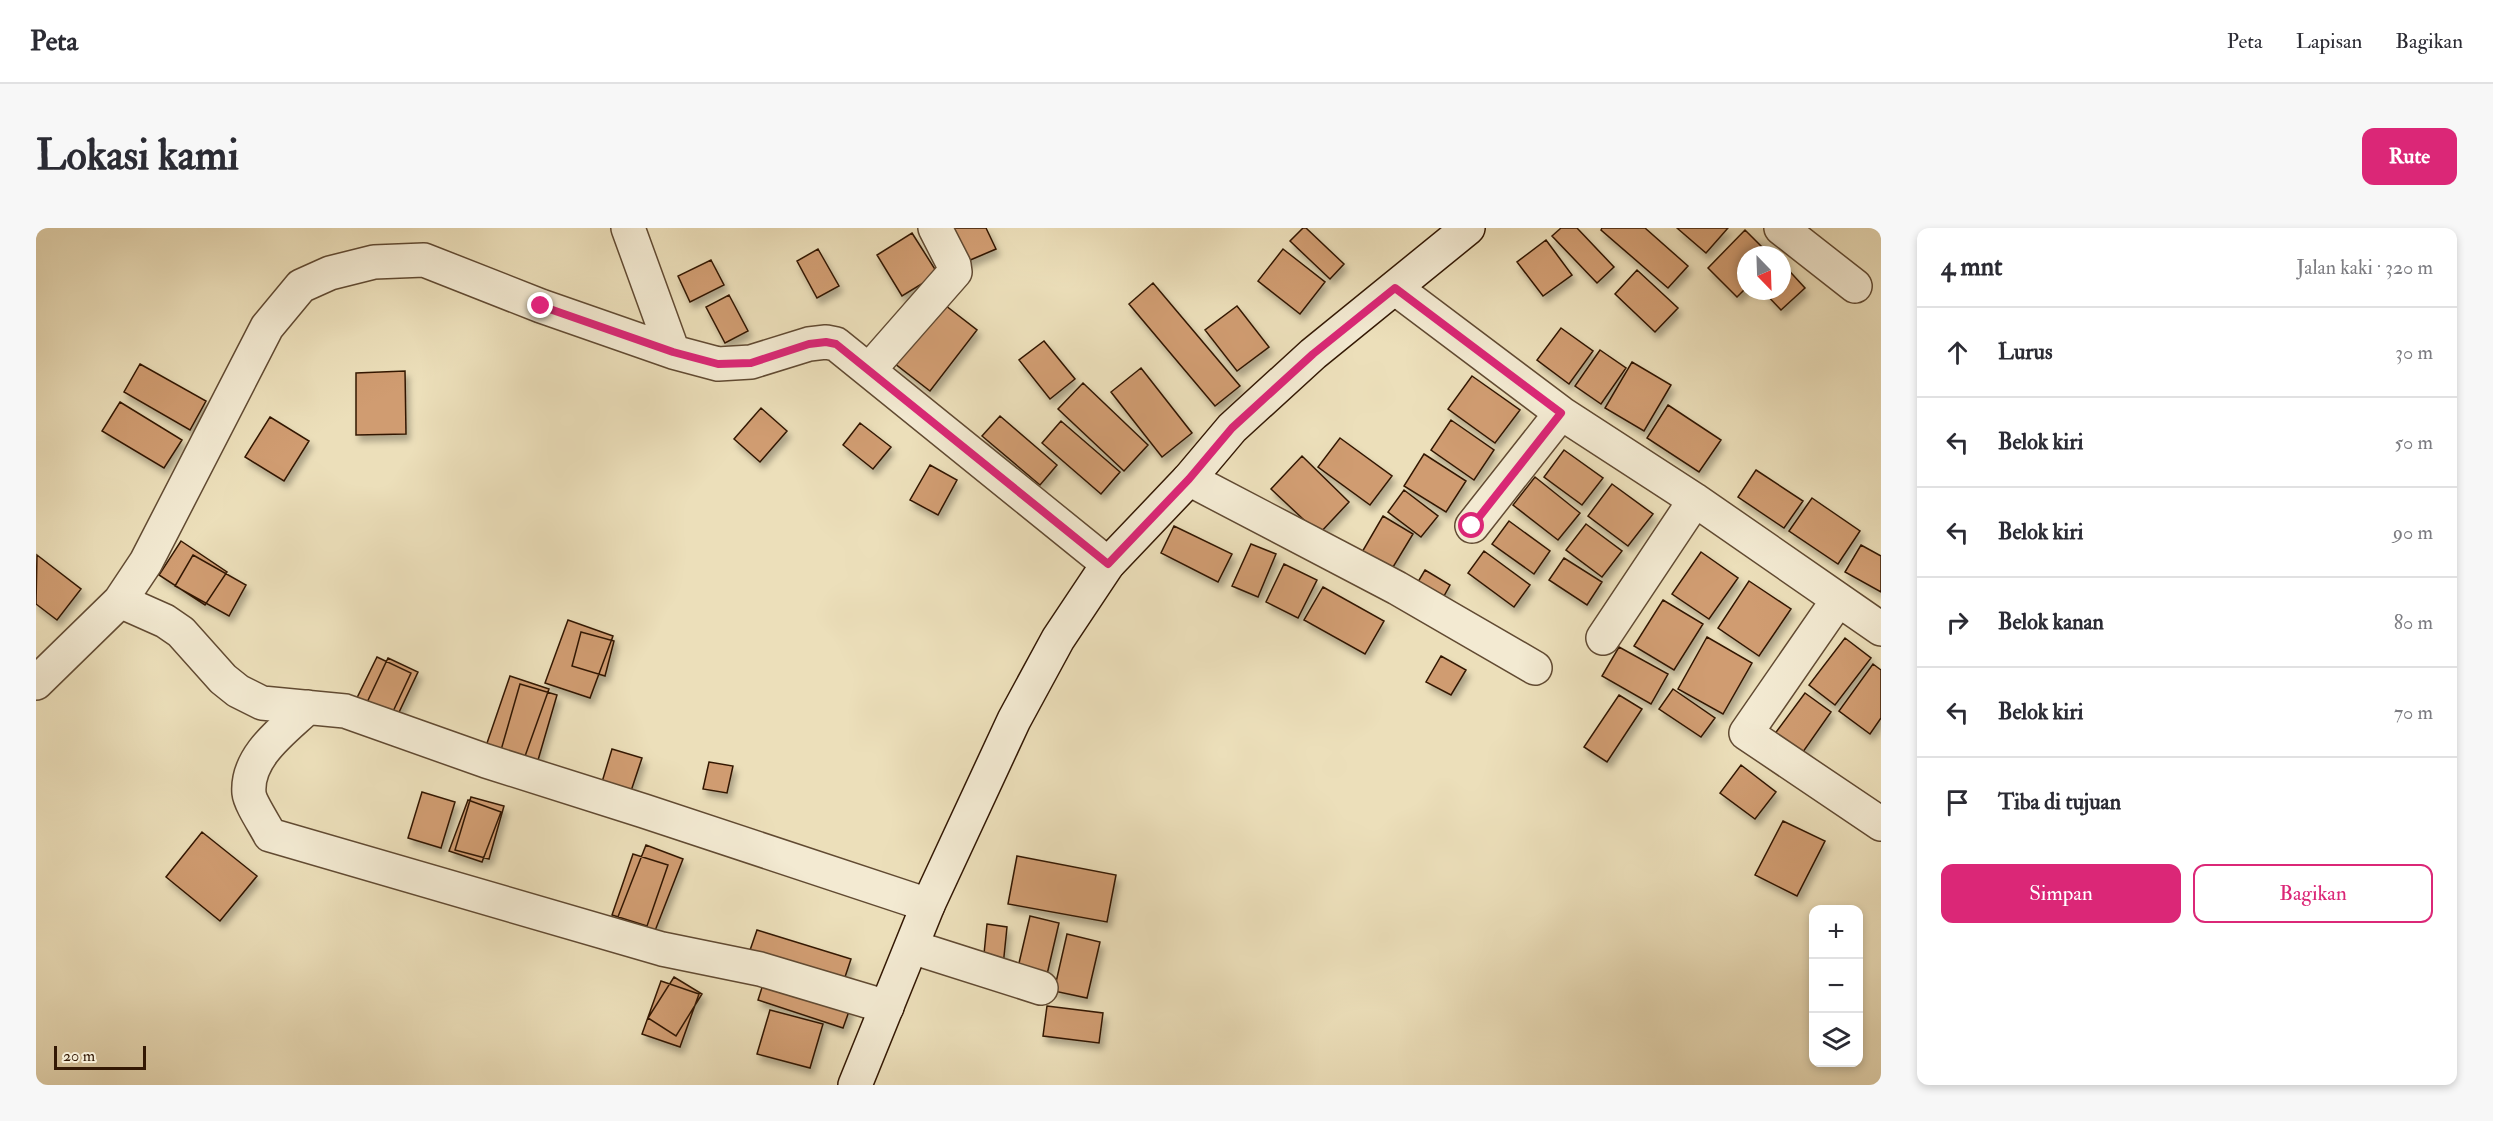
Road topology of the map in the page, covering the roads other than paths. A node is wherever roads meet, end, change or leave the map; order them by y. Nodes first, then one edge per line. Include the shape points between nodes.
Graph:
1 (628, 228) edge
2 (935, 228) edge
3 (1468, 228) edge
4 (1781, 228) edge
5 (1855, 286) dead end
6 (1395, 288) junction
7 (673, 352) junction
8 (869, 370) junction
9 (1561, 413) junction
10 (1189, 479) junction
11 (1695, 500) junction
12 (1472, 526) dead end
13 (1108, 564) junction
14 (1839, 600) junction
15 (120, 602) junction
16 (1881, 629) edge
17 (1603, 638) dead end
18 (1535, 668) dead end
19 (36, 682) edge
20 (308, 707) junction
21 (1881, 824) edge
22 (928, 905) junction
23 (912, 947) junction
24 (1041, 988) dead end
25 (888, 1007) junction
26 (855, 1085) edge

1 - 7 street
2 - 8 street via 955,272
3 - 6 street
4 - 5 street
6 - 9 street
6 - 10 street via 1313,354 1232,428
7 - 8 street via 718,364 751,363 826,342 836,344
7 - 15 street via 424,260 374,262 330,273 301,286 267,327 146,562
8 - 13 street
9 - 11 street
9 - 12 street
10 - 13 street
10 - 18 street via 1397,588
11 - 14 street
11 - 17 street
13 - 22 street via 1058,639 1014,720
14 - 16 street
14 - 21 street via 1746,734
15 - 19 street
15 - 20 street via 181,632 238,691 262,703
20 - 22 street via 345,711
20 - 25 street via 254,764 249,794 270,835 663,949 760,969
22 - 23 street
23 - 24 street
23 - 25 street
25 - 26 street

